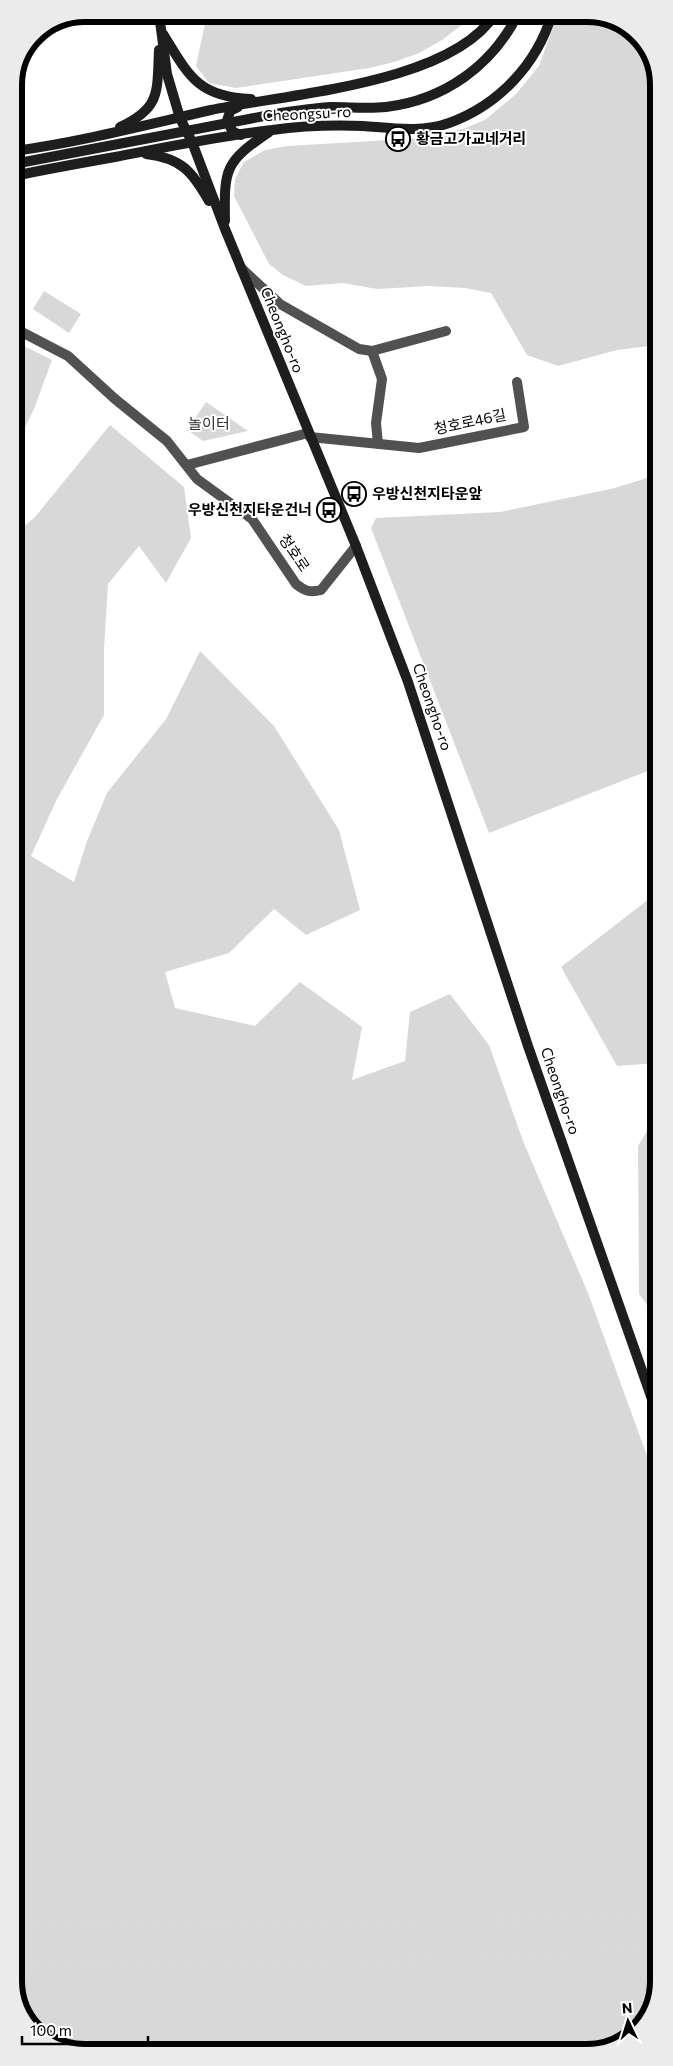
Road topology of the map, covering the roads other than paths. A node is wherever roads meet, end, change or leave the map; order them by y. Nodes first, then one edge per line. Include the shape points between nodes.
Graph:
1 (159, 23) edge
2 (489, 23) edge
3 (512, 23) edge
4 (549, 23) edge
5 (160, 29) junction
6 (267, 99) junction
7 (241, 105) junction
8 (180, 118) junction
9 (273, 129) junction
10 (102, 134) junction
11 (241, 135) junction
12 (192, 142) junction
13 (22, 149) edge
14 (109, 158) junction
15 (22, 162) edge
16 (22, 174) edge
17 (225, 229) junction
18 (241, 268) junction
19 (446, 331) dead end
20 (22, 332) edge
21 (372, 351) junction
22 (517, 382) dead end
23 (309, 435) junction
24 (378, 444) junction
25 (187, 465) junction
26 (356, 546) junction
27 (650, 1396) edge

1 - 5 main road, Cheongho-ro
2 - 6 main road, Cheongsu-ro via 457,49 418,66 364,83
3 - 15 main road, Cheongsu-ro, bridge via 496,49 478,68 428,97 385,107 319,108 275,114
4 - 9 main road, Cheongsu-ro via 533,56 514,81 486,107 448,124 404,130 361,126
5 - 6 main road via 190,76 203,88 228,98
5 - 8 main road, Cheongho-ro via 167,74
5 - 10 main road via 155,96 150,107 141,117
6 - 7 main road, Cheongsu-ro
7 - 8 main road, Cheongsu-ro
7 - 11 main road via 230,110 227,122 233,132
8 - 10 main road, Cheongsu-ro
8 - 12 main road, Cheongho-ro
9 - 11 main road, Cheongsu-ro
9 - 17 main road via 237,155 229,168
10 - 13 main road, Cheongsu-ro
10 - 14 main road via 112,138 116,144
11 - 12 main road, Cheongsu-ro
12 - 14 main road, Cheongsu-ro
12 - 17 main road, Cheongho-ro
14 - 16 main road, Cheongsu-ro
14 - 17 main road via 144,153 166,156 185,167 202,188
17 - 18 main road, Cheongho-ro
18 - 21 street via 280,304 359,349
18 - 23 main road, Cheongho-ro
19 - 21 street
20 - 25 street, 청호로 via 68,356 167,441
21 - 24 street via 382,378 376,422
22 - 24 street, 청호로46길 via 524,427 419,448
23 - 24 street, 청호로46길
23 - 25 street
23 - 26 main road, Cheongho-ro
25 - 26 street, 청호로 via 197,479 252,519 296,584 306,591 321,590
26 - 27 main road, Cheongho-ro via 408,682

